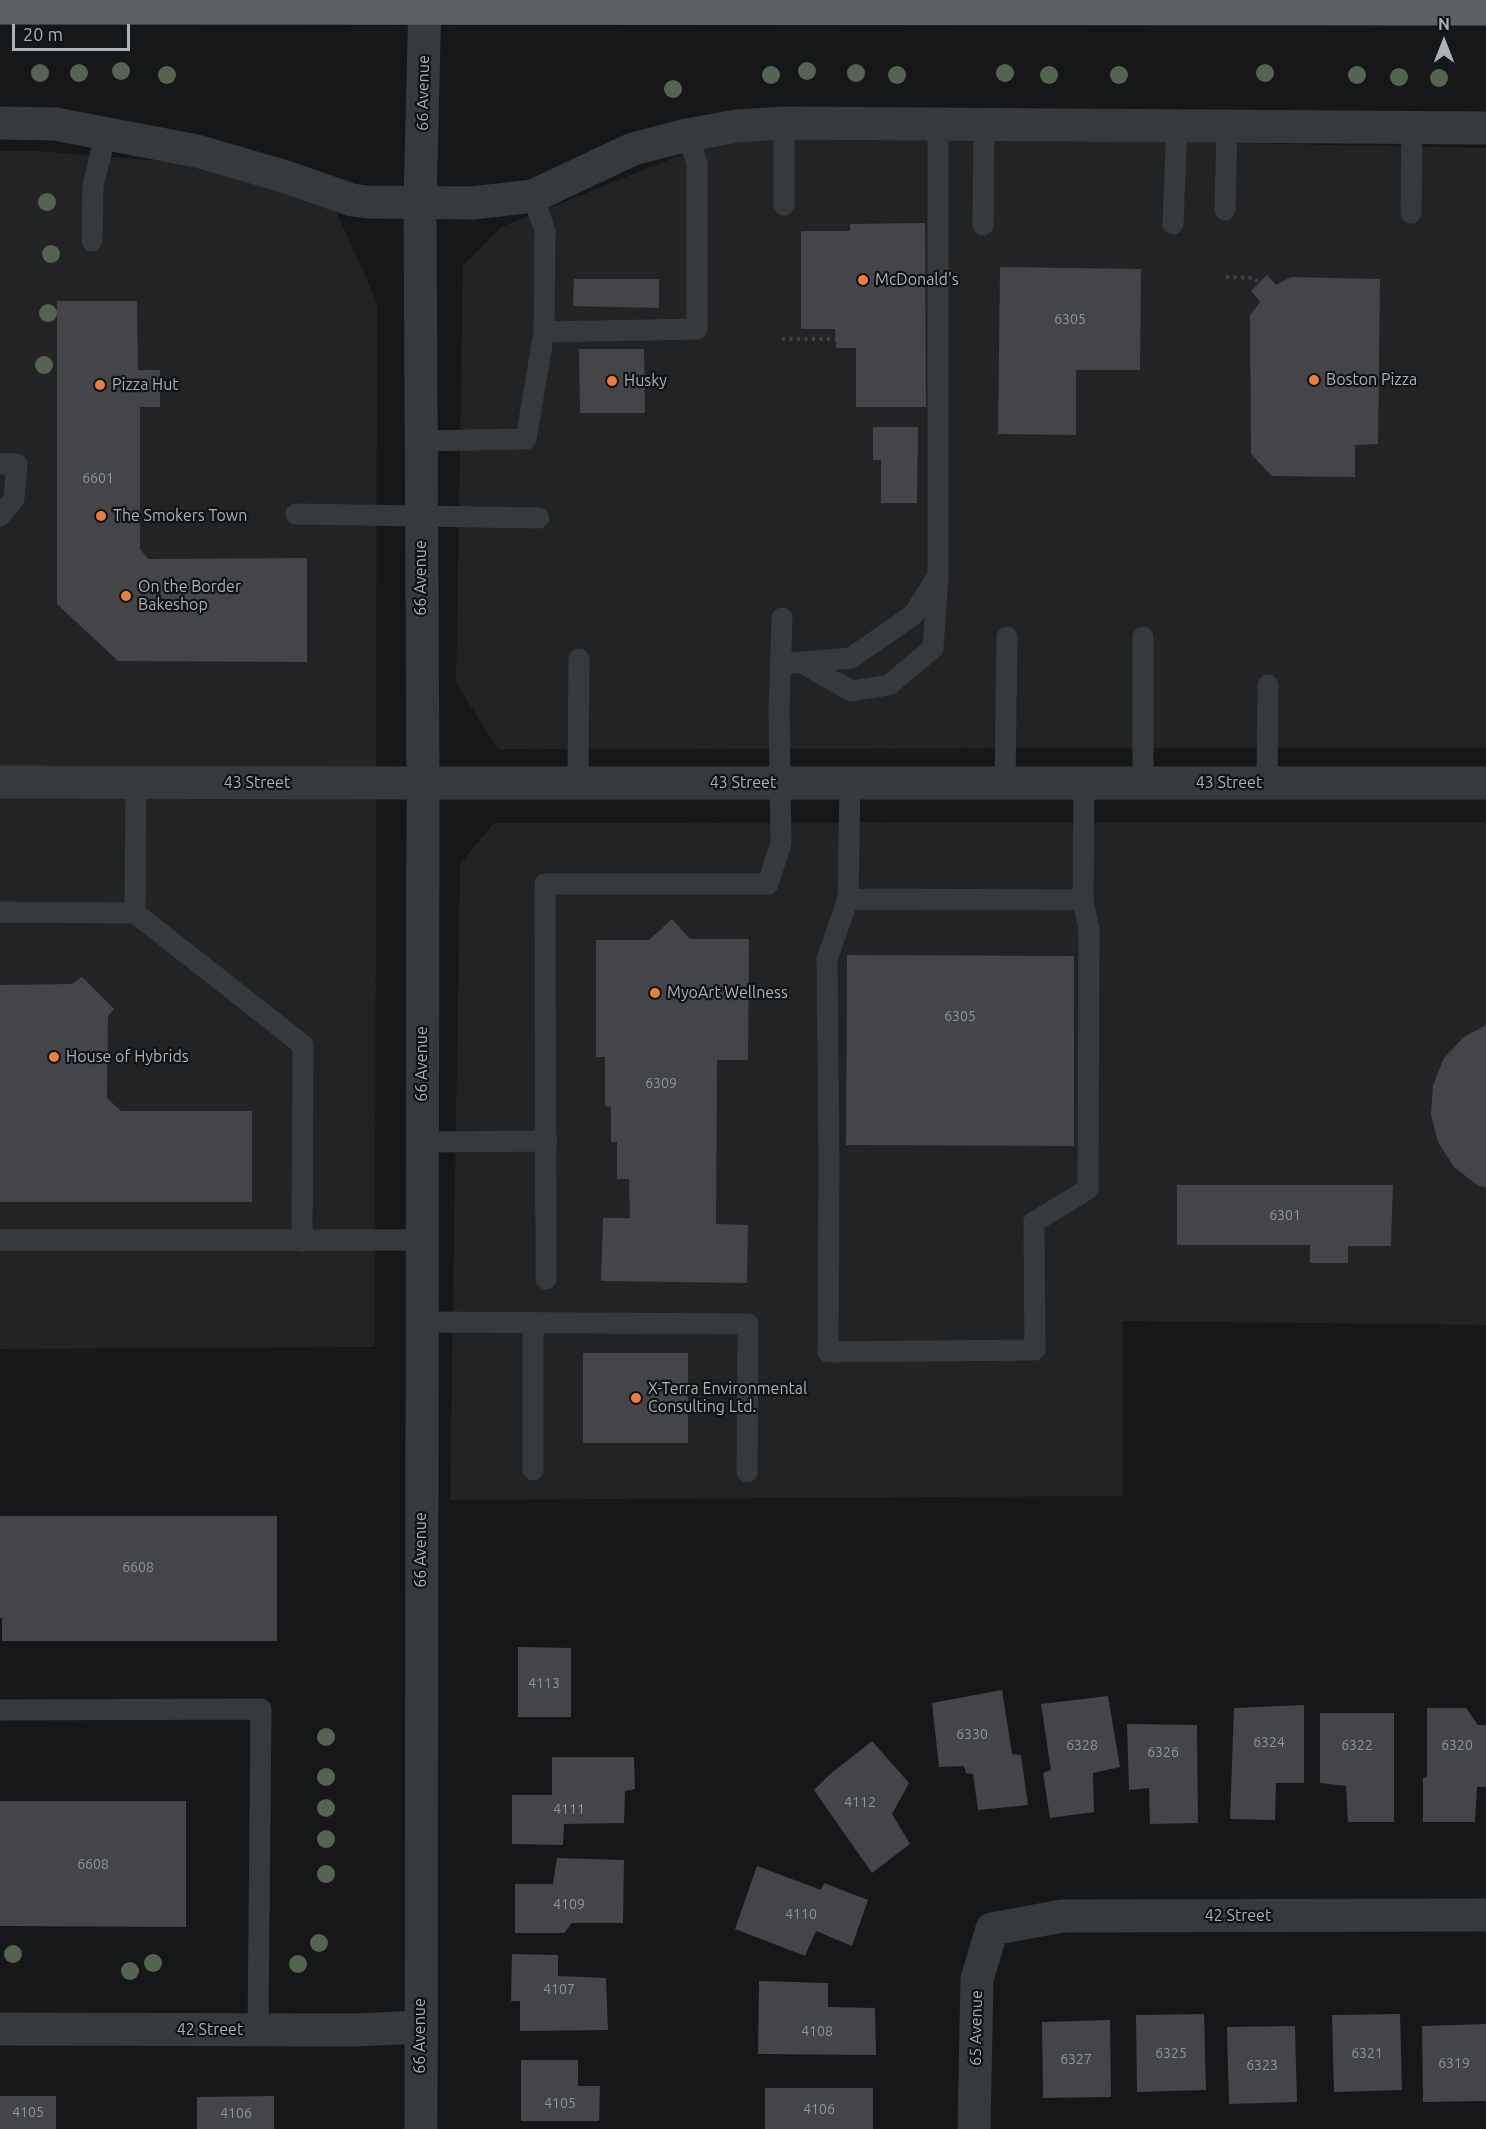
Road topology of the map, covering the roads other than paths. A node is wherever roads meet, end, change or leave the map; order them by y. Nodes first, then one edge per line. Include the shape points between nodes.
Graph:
1 (425, 4) edge
2 (0, 9) edge
3 (1486, 9) edge
4 (0, 123) edge
5 (784, 123) junction
6 (938, 124) junction
7 (984, 124) junction
8 (1177, 126) junction
9 (1227, 126) junction
10 (1412, 127) junction
11 (1486, 128) edge
12 (106, 134) junction
13 (687, 135) junction
14 (533, 196) junction
15 (420, 203) junction
16 (784, 206) dead end
17 (1225, 210) dead end
18 (1411, 213) dead end
19 (1173, 224) dead end
20 (983, 225) dead end
21 (92, 241) dead end
22 (544, 332) junction
23 (420, 441) junction
24 (0, 464) edge
25 (296, 514) dead end
26 (0, 516) edge
27 (421, 517) junction
28 (539, 518) dead end
29 (938, 576) junction
30 (782, 618) dead end
31 (1007, 637) dead end
32 (1143, 637) dead end
33 (579, 659) dead end
34 (791, 663) junction
35 (1268, 686) dead end
36 (0, 782) edge
37 (136, 783) junction
38 (423, 783) junction
39 (578, 783) junction
40 (780, 783) junction
41 (850, 783) junction
42 (1005, 783) junction
43 (1084, 783) junction
44 (1143, 783) junction
45 (1267, 783) junction
46 (1486, 783) edge
47 (848, 899) junction
48 (1083, 900) junction
49 (0, 912) edge
50 (135, 913) junction
51 (547, 1141) junction
52 (422, 1142) junction
53 (0, 1240) edge
54 (422, 1240) junction
55 (302, 1241) junction
56 (546, 1279) dead end
57 (422, 1322) junction
58 (533, 1323) junction
59 (533, 1470) dead end
60 (747, 1472) dead end
61 (0, 1710) edge
62 (1486, 1915) edge
63 (992, 1929) joint
64 (420, 2027) junction
65 (0, 2029) edge
66 (258, 2030) junction
67 (421, 2129) edge
68 (974, 2129) edge

1 - 2 highway
1 - 3 highway
1 - 15 street, 66 Avenue
4 - 12 street via 55,124
5 - 6 street
5 - 13 street
5 - 16 lane
6 - 7 street
6 - 29 lane
7 - 8 street
7 - 20 lane
8 - 9 street
8 - 19 lane
9 - 10 street
9 - 17 lane
10 - 11 street
10 - 18 lane
12 - 15 street via 198,151 352,200
12 - 21 lane via 93,186
13 - 14 street via 633,149
13 - 22 lane via 697,163 697,329
14 - 15 street via 473,203
14 - 22 lane via 544,231
15 - 23 street, 66 Avenue
22 - 23 lane via 526,439
23 - 27 street, 66 Avenue
24 - 26 lane via 17,464 14,499
25 - 27 lane
27 - 28 lane
27 - 38 street, 66 Avenue
29 - 34 lane via 913,615 851,658
29 - 34 lane via 933,648 889,686 851,691
30 - 34 lane
31 - 42 lane
32 - 44 lane
33 - 39 lane
34 - 40 lane
35 - 45 lane
36 - 37 street, 43 Street
37 - 38 street, 43 Street
37 - 50 lane
38 - 39 street, 43 Street
38 - 52 street, 66 Avenue
39 - 40 street, 43 Street
40 - 41 street, 43 Street
40 - 51 lane via 781,843 768,884 545,884
41 - 42 street, 43 Street
41 - 47 lane
42 - 43 street, 43 Street
43 - 44 street, 43 Street
43 - 48 lane
44 - 45 street, 43 Street
45 - 46 street, 43 Street
47 - 48 lane
47 - 48 lane via 827,959 828,1352 1035,1350 1034,1222 1088,1189 1089,930
49 - 50 lane
50 - 55 lane via 303,1045
51 - 52 lane
51 - 56 lane
52 - 54 street, 66 Avenue
53 - 55 lane
54 - 55 lane
54 - 57 street, 66 Avenue
57 - 58 lane
57 - 64 street, 66 Avenue
58 - 59 lane
58 - 60 lane via 748,1324
61 - 66 lane via 261,1709
62 - 63 street, 42 Street via 1062,1916
63 - 68 street, 65 Avenue via 977,1979
64 - 66 street, 42 Street
64 - 67 street, 66 Avenue
65 - 66 street, 42 Street

